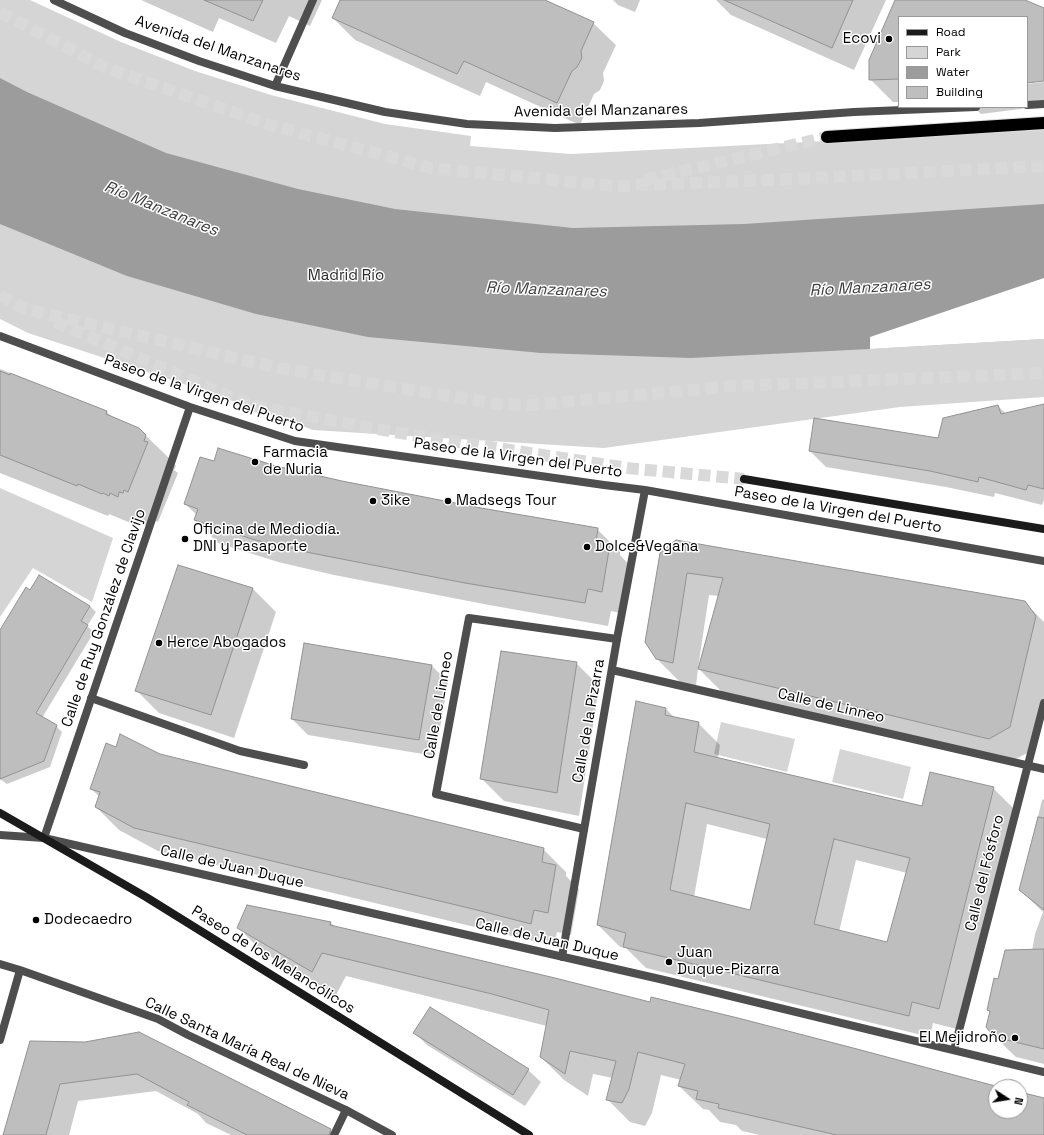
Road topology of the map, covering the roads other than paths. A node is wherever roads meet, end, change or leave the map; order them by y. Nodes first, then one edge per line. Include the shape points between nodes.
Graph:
1 (54, 0) edge
2 (313, 0) edge
3 (275, 86) junction
4 (1044, 104) edge
5 (1028, 105) edge
6 (952, 108) edge
7 (1044, 124) edge
8 (827, 137) tunnel mouth
9 (0, 336) edge
10 (190, 407) junction
11 (744, 479) tunnel mouth
12 (645, 490) junction
13 (1044, 529) edge
14 (1044, 561) edge
15 (617, 639) junction
16 (612, 670) junction
17 (91, 698) junction
18 (1044, 703) edge
19 (304, 765) dead end
20 (1028, 765) junction
21 (1044, 769) edge
22 (0, 813) edge
23 (584, 829) junction
24 (0, 835) edge
25 (44, 838) junction
26 (562, 957) junction
27 (0, 964) edge
28 (20, 970) junction
29 (0, 1040) edge
30 (954, 1050) junction
31 (1044, 1072) edge
32 (346, 1110) junction
33 (334, 1135) edge
34 (392, 1135) edge
35 (529, 1135) edge

1 - 3 street, Avenida del Manzanares via 125,33
2 - 3 street
3 - 6 street, Avenida del Manzanares via 385,112 468,124 554,128 699,123
4 - 5 street
7 - 8 highway
9 - 10 street, Paseo de la Virgen del Puerto
10 - 12 street, Paseo de la Virgen del Puerto via 294,441
10 - 17 street, Calle de Ruy González de Clavijo
11 - 13 street, Paseo de la Virgen del Puerto
12 - 14 street, Paseo de la Virgen del Puerto
12 - 15 street, Calle de la Pizarra
15 - 16 street, Calle de la Pizarra
15 - 23 street, Calle de Linneo via 469,618 436,794
16 - 20 street, Calle de Linneo
16 - 23 street, Calle de la Pizarra
17 - 19 street via 240,751
17 - 25 street, Calle de Ruy González de Clavijo
18 - 20 street, Calle del Fósforo
20 - 21 street, Calle de Linneo
20 - 30 street, Calle del Fósforo
22 - 25 street, Paseo de los Melancólicos
23 - 26 street, Calle de la Pizarra
24 - 25 street, Calle de Juan Duque
25 - 26 street, Calle de Juan Duque
25 - 35 street, Paseo de los Melancólicos via 152,901
26 - 30 street, Calle de Juan Duque
27 - 28 street, Calle Santa María Real de Nieva
28 - 29 street
28 - 32 street, Calle Santa María Real de Nieva via 158,1020
30 - 31 street, Calle de Juan Duque
32 - 33 street
32 - 34 street, Calle Santa María Real de Nieva

